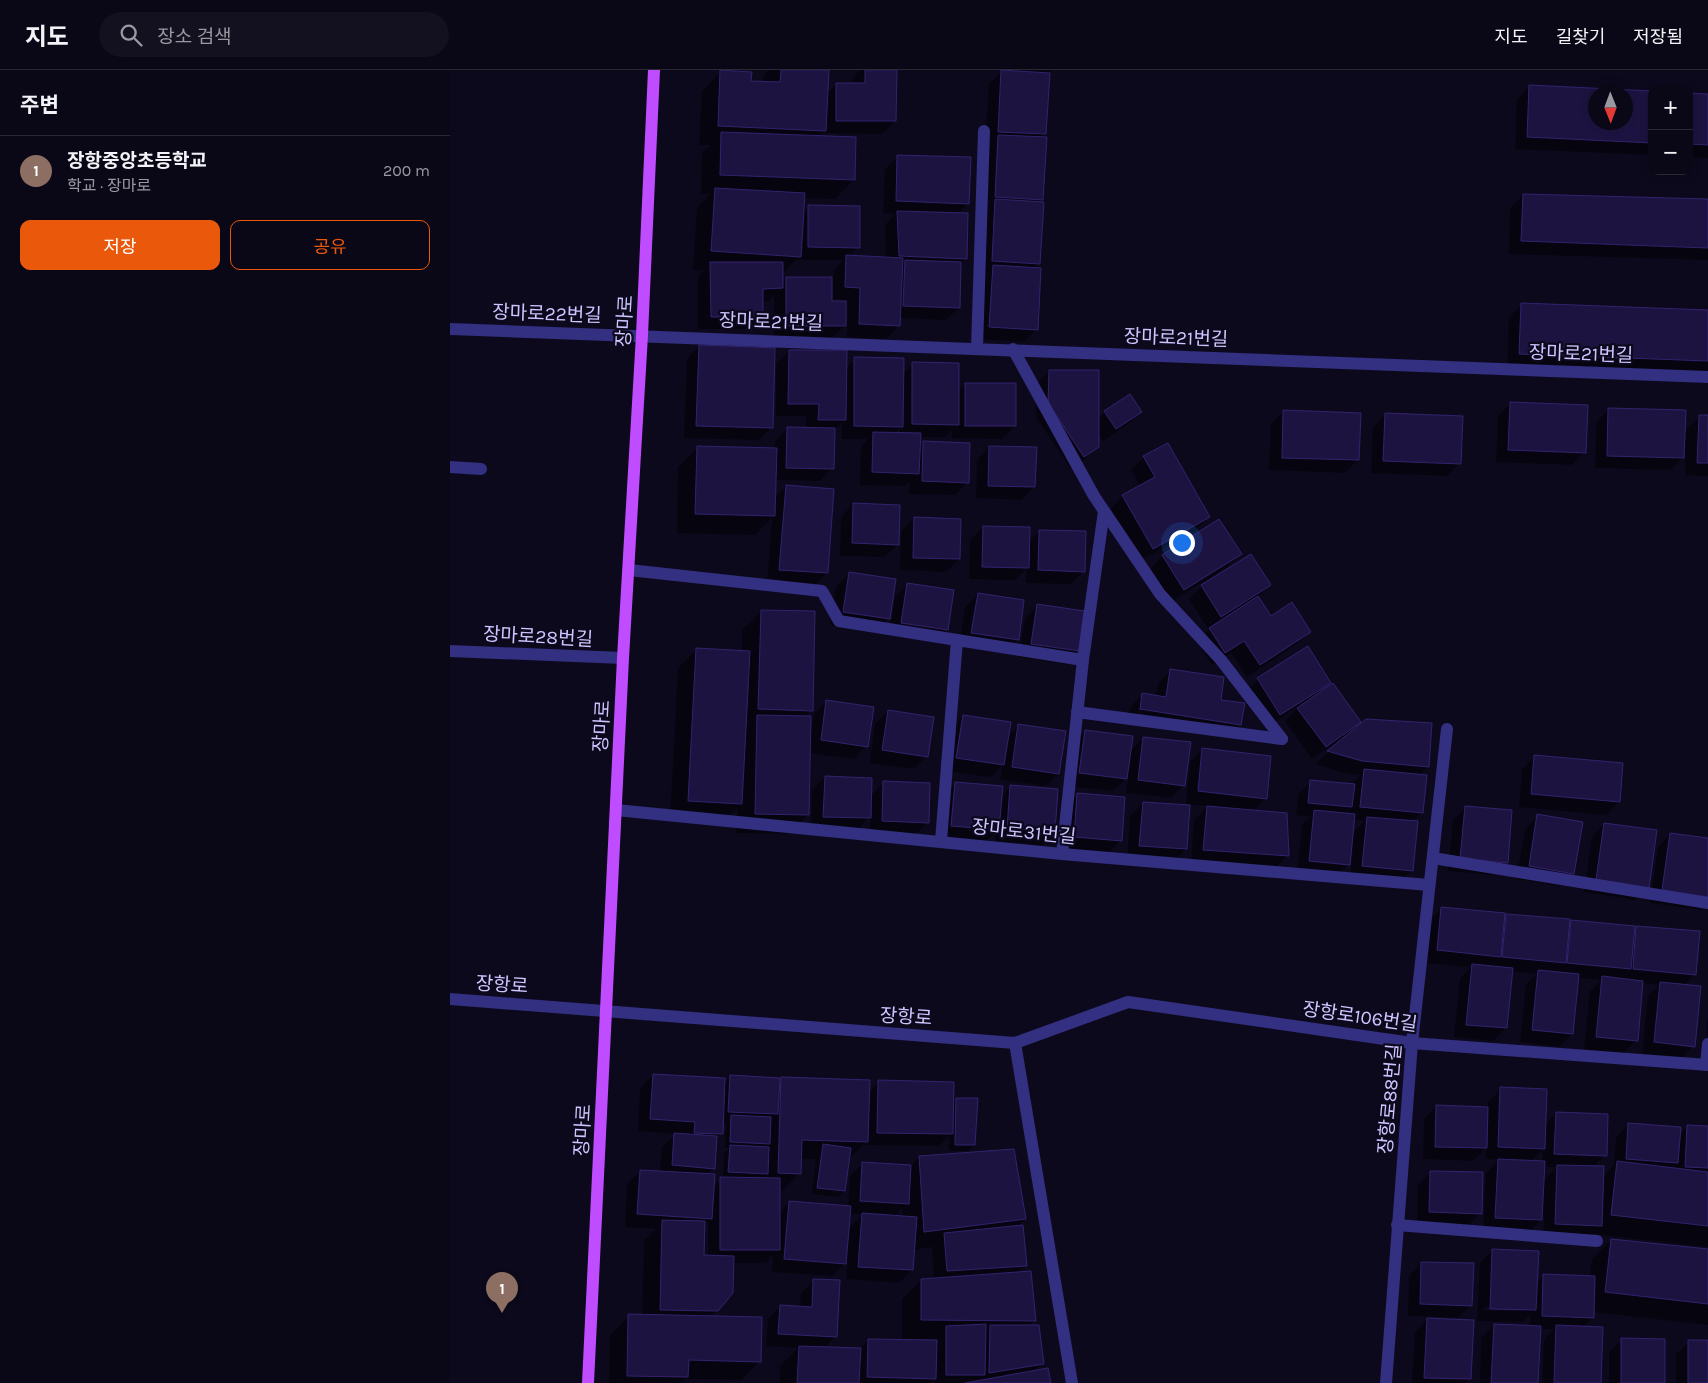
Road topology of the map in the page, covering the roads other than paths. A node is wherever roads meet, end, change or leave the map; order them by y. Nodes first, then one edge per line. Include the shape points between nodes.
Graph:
1 (654, 70) edge
2 (984, 131) dead end
3 (450, 328) edge
4 (642, 335) junction
5 (977, 348) junction
6 (1013, 350) junction
7 (1708, 377) edge
8 (450, 467) edge
9 (481, 469) dead end
10 (1104, 511) junction
11 (629, 570) junction
12 (957, 640) junction
13 (450, 650) edge
14 (623, 658) junction
15 (1083, 660) junction
16 (1077, 712) junction
17 (1447, 728) dead end
18 (616, 810) junction
19 (941, 841) junction
20 (1062, 854) junction
21 (1433, 858) junction
22 (1429, 885) junction
23 (1708, 904) edge
24 (450, 999) edge
25 (607, 1011) junction
26 (1015, 1043) junction
27 (1412, 1043) junction
28 (1708, 1044) edge
29 (1707, 1065) edge
30 (1397, 1225) junction
31 (1597, 1241) dead end
32 (588, 1383) edge
33 (1072, 1383) edge
34 (1386, 1383) edge

1 - 4 main road, 장마로
2 - 5 street
3 - 4 street, 장마로22번길
4 - 5 street, 장마로21번길
4 - 11 main road, 장마로
5 - 6 street, 장마로21번길
6 - 7 street, 장마로21번길
6 - 10 street
8 - 9 street
10 - 15 street
10 - 16 street via 1160,594 1221,660 1282,739
11 - 12 street via 822,591 839,621
11 - 14 main road, 장마로
12 - 15 street
12 - 19 street
13 - 14 street, 장마로28번길
14 - 18 main road, 장마로
15 - 16 street
16 - 20 street
17 - 21 street, 장항로88번길
18 - 19 street, 장마로31번길
18 - 25 main road, 장마로
19 - 20 street, 장마로31번길
20 - 22 street, 장마로31번길
21 - 22 street, 장항로88번길
21 - 23 street
22 - 27 street, 장항로88번길
24 - 25 street, 장항로
25 - 26 street, 장항로
25 - 32 main road, 장마로
26 - 27 street, 장항로106번길 via 1128,1002
26 - 33 street
27 - 29 street, 장항로106번길
27 - 30 street, 장항로88번길
28 - 29 street
30 - 31 street
30 - 34 street, 장항로88번길

